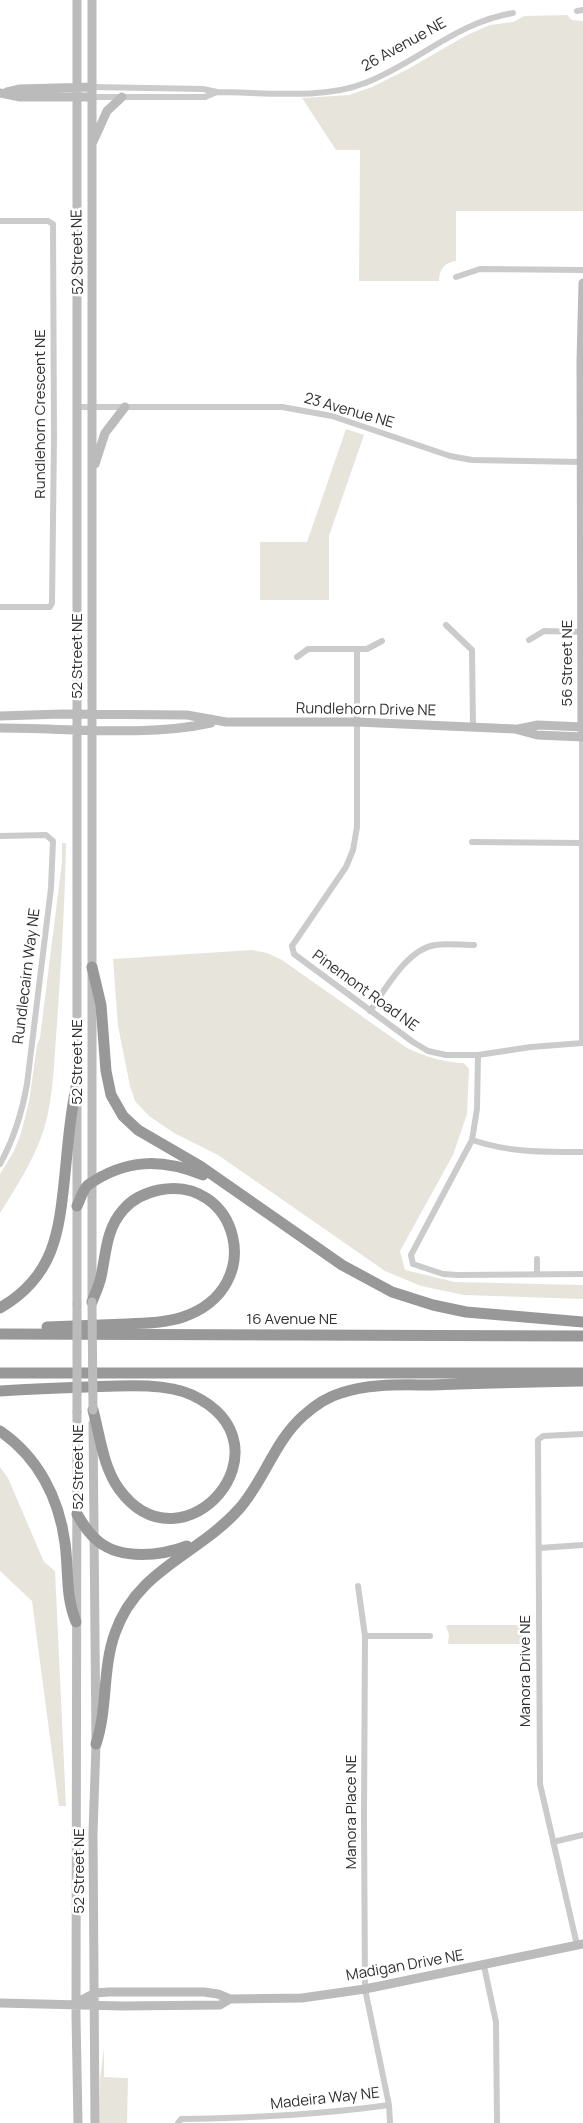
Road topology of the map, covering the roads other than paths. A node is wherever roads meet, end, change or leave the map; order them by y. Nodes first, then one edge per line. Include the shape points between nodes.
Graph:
1 (77, 0) edge
2 (92, 0) edge
3 (513, 13) dead end
4 (76, 87) junction
5 (92, 87) junction
6 (217, 92) junction
7 (1, 93) edge
8 (91, 97) junction
9 (122, 97) junction
10 (76, 98) junction
11 (91, 146) junction
12 (0, 221) edge
13 (583, 270) edge
14 (456, 277) dead end
15 (583, 283) edge
16 (582, 362) edge
17 (76, 407) junction
18 (92, 407) junction
19 (124, 407) junction
20 (581, 462) junction
21 (92, 472) junction
22 (0, 607) edge
23 (583, 620) edge
24 (446, 625) dead end
25 (583, 632) edge
26 (529, 640) dead end
27 (382, 641) dead end
28 (358, 649) junction
29 (297, 657) dead end
30 (76, 714) junction
31 (92, 714) junction
32 (0, 716) edge
33 (216, 722) junction
34 (357, 722) junction
35 (473, 727) junction
36 (582, 727) edge
37 (0, 728) edge
38 (92, 729) junction
39 (515, 729) junction
40 (76, 730) junction
41 (582, 737) edge
42 (0, 836) edge
43 (472, 842) dead end
44 (581, 843) junction
45 (583, 938) edge
46 (474, 945) dead end
47 (92, 967) junction
48 (370, 1011) junction
49 (582, 1044) edge
50 (478, 1055) junction
51 (77, 1083) junction
52 (472, 1140) junction
53 (583, 1152) edge
54 (0, 1164) edge
55 (224, 1183) junction
56 (92, 1184) junction
57 (78, 1206) junction
58 (537, 1259) dead end
59 (537, 1274) junction
60 (583, 1274) edge
61 (92, 1302) junction
62 (0, 1308) edge
63 (583, 1322) edge
64 (0, 1330) edge
65 (0, 1334) edge
66 (583, 1336) edge
67 (0, 1373) edge
68 (583, 1373) edge
69 (583, 1381) edge
70 (0, 1391) edge
71 (93, 1410) junction
72 (0, 1432) edge
73 (583, 1434) edge
74 (78, 1514) junction
75 (94, 1537) junction
76 (204, 1539) junction
77 (583, 1545) edge
78 (539, 1548) junction
79 (358, 1586) dead end
80 (76, 1622) junction
81 (365, 1636) junction
82 (430, 1636) dead end
83 (96, 1744) junction
84 (583, 1835) edge
85 (553, 1842) junction
86 (580, 1945) edge
87 (484, 1966) junction
88 (365, 1988) junction
89 (95, 1993) junction
90 (230, 1999) junction
91 (0, 2003) edge
92 (76, 2003) junction
93 (95, 2005) junction
94 (388, 2105) junction
95 (283, 2120) edge
96 (78, 2123) edge
97 (95, 2123) edge
98 (178, 2123) edge
99 (390, 2123) edge
100 (497, 2123) edge

1 - 4 main road, 52 Street NE
2 - 5 main road, 52 Street NE
3 - 6 street, 26 Avenue NE via 470,25 388,72 342,91
4 - 5 main road, 26 Avenue NE
4 - 7 main road, 26 Avenue NE
4 - 10 main road, 52 Street NE
5 - 6 street, 26 Avenue NE
5 - 8 main road, 52 Street NE
6 - 9 street, 26 Avenue NE via 205,97
7 - 10 main road, 26 Avenue NE via 20,97
8 - 9 street, 26 Avenue NE
8 - 10 main road, 26 Avenue NE
8 - 11 main road, 52 Street NE
9 - 11 main road via 108,111
10 - 17 main road, 52 Street NE
11 - 18 main road, 52 Street NE
12 - 22 street, Rundlehorn Crescent NE via 48,221 53,224 54,438 52,603 50,607
13 - 14 street via 480,269
15 - 16 main road, 56 Street NE
16 - 20 main road, 56 Street NE
17 - 18 street, 23 Avenue NE
17 - 30 main road, 52 Street NE
18 - 19 street, 23 Avenue NE
18 - 21 main road, 52 Street NE
19 - 20 street, 23 Avenue NE via 282,407 332,416 450,456 472,460
19 - 21 main road via 105,433
20 - 23 main road, 56 Street NE
21 - 31 main road, 52 Street NE
23 - 25 main road, 56 Street NE
24 - 35 street via 472,650
25 - 26 street via 544,631
25 - 36 main road, 56 Street NE
27 - 28 street via 367,649
28 - 29 street via 308,649
28 - 34 street, Pinemont Road NE
30 - 31 main road, Rundlehorn Drive NE
30 - 32 main road, Rundlehorn Drive NE
30 - 40 main road, 52 Street NE
31 - 33 main road, Rundlehorn Drive NE via 186,715
31 - 38 main road, 52 Street NE
33 - 34 main road, Rundlehorn Drive NE
33 - 38 main road, Rundlehorn Drive NE via 185,728
34 - 35 main road, Rundlehorn Drive NE
34 - 48 street, Pinemont Road NE via 357,827 353,850 346,867 292,946 294,954
35 - 39 main road, Rundlehorn Drive NE
36 - 39 main road, Rundlehorn Drive NE via 538,725
36 - 41 main road, 56 Street NE
37 - 40 main road, Rundlehorn Drive NE
38 - 40 main road, Rundlehorn Drive NE
38 - 47 main road, 52 Street NE
39 - 41 main road, Rundlehorn Drive NE via 537,735
40 - 51 main road, 52 Street NE
41 - 44 street, 56 Street NE
42 - 54 street, Rundlecairn Way NE via 46,836 53,841 51,888 22,1113
43 - 44 street
44 - 45 street, 56 Street NE
45 - 49 street, 56 Street NE
46 - 48 street via 434,945 418,951 401,968
47 - 55 highway via 101,1005 108,1082 116,1106 138,1130
47 - 56 main road, 52 Street NE
48 - 50 street, Pinemont Road NE via 428,1050 446,1055
49 - 50 street, Pinemont Road NE
50 - 52 street via 477,1109
51 - 57 main road, 52 Street NE
51 - 62 highway via 55,1243 38,1277
52 - 53 street via 525,1152
52 - 59 street via 411,1255 413,1264 443,1274
55 - 56 highway via 182,1167 144,1163 114,1169
55 - 63 highway via 336,1262 392,1292 466,1312
56 - 57 highway via 88,1185
56 - 61 main road, 52 Street NE
57 - 74 main road, 52 Street NE, bridge
58 - 59 street
59 - 60 street
61 - 64 highway via 112,1227 123,1210 142,1195 164,1189 185,1190 206,1199 222,1212 234,1240 232,1273 212,1301 194,1312 158,1322
61 - 71 main road, 52 Street NE, bridge
65 - 66 highway, 16 Avenue NE
67 - 68 highway
69 - 76 highway via 377,1386 341,1393 302,1416 280,1443 240,1508
70 - 71 highway via 143,1386 190,1394 218,1411 229,1429 234,1450 232,1474 221,1494 194,1513 170,1518 146,1511 126,1496 113,1479
71 - 75 main road, 52 Street NE
72 - 80 highway via 26,1453 56,1501 65,1544 69,1605
73 - 78 street, Manora Drive NE via 544,1436 538,1440
74 - 75 highway
74 - 80 main road, 52 Street NE
75 - 76 highway via 109,1547 145,1554 169,1552
75 - 83 main road, 52 Street NE
76 - 83 highway via 149,1579 126,1609 110,1648 102,1728
77 - 78 street
78 - 85 street, Manora Drive NE via 540,1784
79 - 81 street, Manora Place NE
80 - 92 main road, 52 Street NE
81 - 82 street
81 - 88 street, Manora Place NE
83 - 89 main road, 52 Street NE via 93,1833
84 - 85 street
85 - 86 street, Manora Drive NE
86 - 87 main road, Madigan Drive NE
87 - 88 main road, Madigan Drive NE
87 - 100 street via 496,2022
88 - 90 main road, Madigan Drive NE via 302,1998
88 - 94 street, Madeira Way NE
89 - 90 main road, Madigan Drive NE via 204,1992
89 - 92 main road, Madigan Drive NE
89 - 93 main road, 52 Street NE
90 - 93 main road, Madigan Drive NE via 220,2005
91 - 92 main road
92 - 93 main road, Madigan Drive NE
92 - 96 main road, 52 Street NE
93 - 97 main road, 52 Street NE
94 - 95 street, Madeira Way NE
94 - 99 street
95 - 98 street, Madeira Way NE via 181,2119

